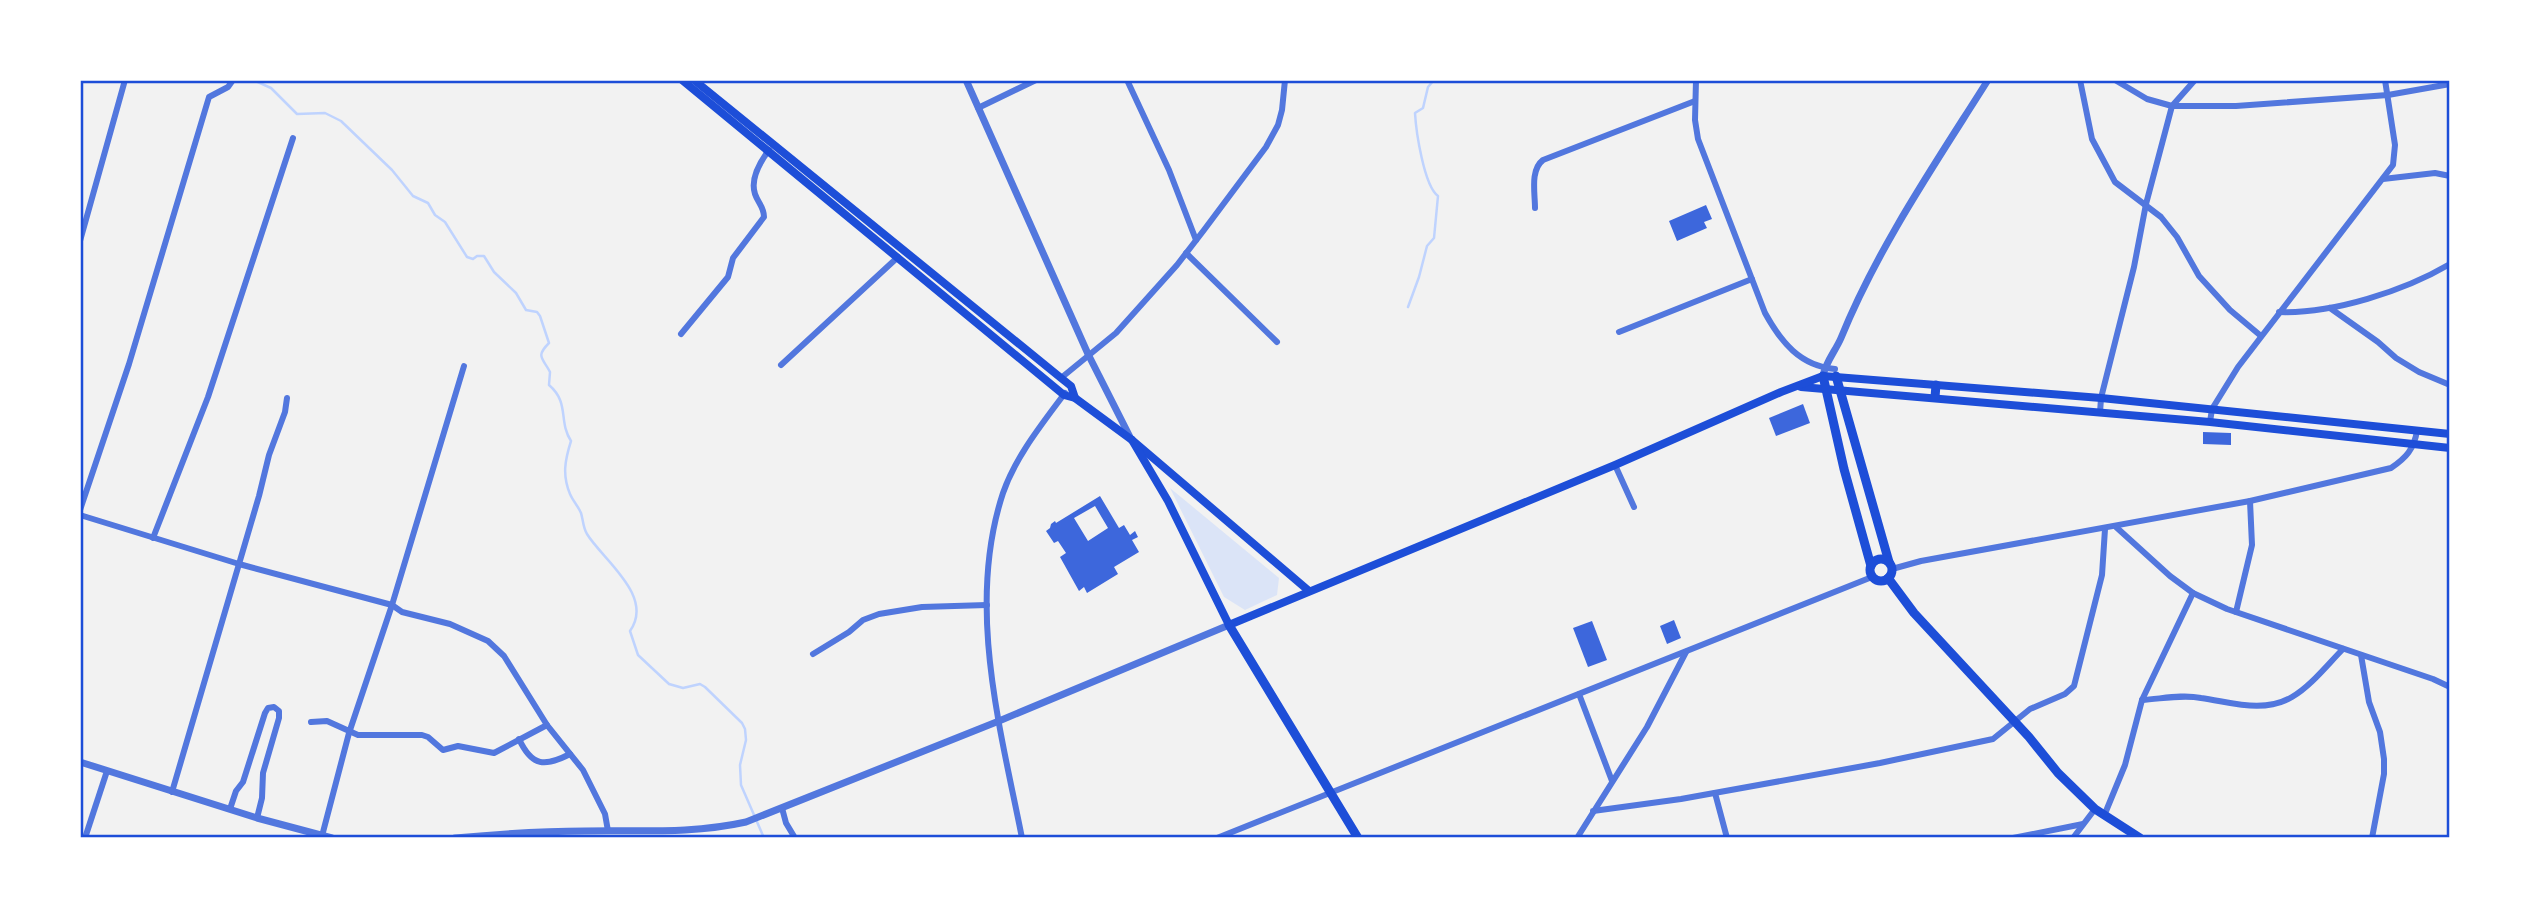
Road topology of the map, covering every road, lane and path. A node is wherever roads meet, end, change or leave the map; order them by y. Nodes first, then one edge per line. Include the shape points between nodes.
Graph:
1 (125, 80) edge
2 (233, 80) edge
3 (682, 80) edge
4 (694, 80) edge
5 (966, 80) edge
6 (1036, 80) edge
7 (1127, 80) edge
8 (1285, 80) edge
9 (1696, 80) edge
10 (1988, 80) edge
11 (2080, 80) edge
12 (2115, 80) edge
13 (2195, 80) edge
14 (2385, 80) edge
15 (2449, 84) edge
16 (2388, 95) junction
17 (1695, 102) junction
18 (2172, 106) junction
19 (978, 108) junction
20 (293, 138) dead end
21 (770, 148) junction
22 (2449, 176) edge
23 (2383, 180) junction
24 (2146, 204) junction
25 (1535, 208) dead end
26 (1196, 240) junction
27 (80, 241) edge
28 (1186, 253) junction
29 (901, 255) junction
30 (2449, 264) edge
31 (1752, 279) junction
32 (2330, 308) junction
33 (2280, 312) junction
34 (1619, 332) dead end
35 (681, 334) dead end
36 (2261, 336) junction
37 (1277, 342) dead end
38 (1088, 354) junction
39 (1833, 356) junction
40 (781, 365) dead end
41 (464, 366) dead end
42 (1824, 372) junction
43 (1835, 373) junction
44 (1061, 377) junction
45 (1936, 385) junction
46 (2449, 385) edge
47 (1071, 386) junction
48 (1798, 387) junction
49 (1826, 390) junction
50 (1839, 390) junction
51 (1064, 395) junction
52 (1935, 397) junction
53 (287, 398) dead end
54 (1075, 398) junction
55 (2101, 398) junction
56 (2211, 409) junction
57 (2100, 412) junction
58 (2210, 422) junction
59 (2417, 431) junction
60 (2449, 434) edge
61 (1132, 440) junction
62 (2414, 445) junction
63 (2449, 448) edge
64 (1861, 464) junction
65 (1615, 465) junction
66 (1844, 468) junction
67 (2250, 501) junction
68 (1634, 507) dead end
69 (80, 512) edge
70 (2116, 527) junction
71 (2105, 529) junction
72 (153, 538) junction
73 (239, 564) junction
74 (1889, 570) junction
75 (1872, 572) junction
76 (1309, 591) junction
77 (2193, 593) junction
78 (392, 605) junction
79 (987, 605) junction
80 (2236, 612) junction
81 (1229, 625) junction
82 (2343, 649) junction
83 (1686, 652) junction
84 (813, 654) dead end
85 (2361, 655) junction
86 (2449, 687) edge
87 (1579, 694) junction
88 (2141, 700) junction
89 (999, 721) junction
90 (311, 722) dead end
91 (2014, 723) junction
92 (547, 725) junction
93 (349, 733) junction
94 (519, 739) junction
95 (570, 754) junction
96 (80, 762) edge
97 (107, 771) junction
98 (1612, 781) junction
99 (243, 782) junction
100 (260, 787) junction
101 (172, 792) junction
102 (1332, 792) junction
103 (1715, 793) junction
104 (782, 808) junction
105 (230, 809) junction
106 (2095, 809) junction
107 (1593, 811) junction
108 (2105, 816) junction
109 (257, 818) junction
110 (2083, 824) junction
111 (608, 831) junction
112 (715, 833) edge
113 (586, 834) edge
114 (322, 836) edge
115 (85, 838) edge
116 (332, 838) edge
117 (455, 838) edge
118 (795, 838) edge
119 (1022, 838) edge
120 (1217, 838) edge
121 (1358, 838) edge
122 (1577, 838) edge
123 (1727, 838) edge
124 (2013, 838) edge
125 (2073, 838) edge
126 (2140, 838) edge
127 (2372, 838) edge

1 - 27 street
2 - 69 street via 209,97
3 - 21 main road
4 - 21 main road
5 - 19 street
6 - 19 street
7 - 26 street
8 - 26 street via 1278,125
9 - 17 street
10 - 39 street via 1907,209
11 - 24 street via 2092,139 2106,169 2115,182
12 - 18 street via 2147,99
13 - 18 street
14 - 16 street
15 - 16 street
16 - 18 street
16 - 23 street via 2395,145 2393,165
17 - 25 street via 1543,160 1535,171
17 - 31 street via 1698,139
18 - 24 street
19 - 38 street
20 - 72 street via 208,397
21 - 29 main road
21 - 35 street via 758,165 754,190 764,217 733,258 728,277
22 - 23 street via 2435,173
23 - 33 street
24 - 36 street via 2177,237 2211,290
24 - 55 street
26 - 28 street
28 - 37 street
28 - 38 street via 1116,333
29 - 40 street
29 - 44 main road
29 - 51 main road
30 - 32 street via 2397,290
31 - 34 street
31 - 42 street via 1765,313 1785,345
32 - 33 street
32 - 46 street via 2396,358
33 - 36 street
36 - 56 street
38 - 44 street
38 - 61 street
39 - 42 street
39 - 43 street
41 - 78 street
42 - 43 main road
42 - 48 main road
42 - 49 main road
43 - 45 main road
43 - 50 main road
44 - 47 main road
45 - 52 main road
45 - 55 main road
47 - 51 street
47 - 54 main road
48 - 49 main road
48 - 65 main road
49 - 50 main road
49 - 66 main road
50 - 52 main road
50 - 64 main road
51 - 54 main road
51 - 79 street via 1034,435 1004,491 988,565
52 - 57 main road
53 - 73 street
54 - 61 main road
55 - 56 main road
55 - 57 street
56 - 58 street
56 - 59 main road
57 - 58 main road
58 - 62 main road
59 - 60 main road
59 - 62 street
61 - 76 main road
61 - 81 main road via 1168,501
62 - 63 main road
62 - 67 street via 2391,468
64 - 66 main road
64 - 74 main road
65 - 68 street
65 - 76 main road
66 - 75 main road
67 - 70 street
67 - 80 street via 2252,545
69 - 72 street
70 - 71 street
70 - 77 street
71 - 74 street
71 - 91 street via 2102,575 2074,686 2030,709
72 - 73 street
73 - 78 street
73 - 101 street
74 - 75 main road via 1878,581
74 - 75 main road via 1879,559
74 - 91 main road via 1914,613
75 - 83 street
76 - 81 main road
77 - 80 street
77 - 88 street
78 - 92 street via 488,641 504,656
78 - 93 street
79 - 84 street via 879,614
79 - 89 street via 988,650
80 - 82 street
81 - 89 street
81 - 102 main road
82 - 85 street
82 - 88 street via 2294,697 2280,702 2259,706 2186,697
83 - 87 street
83 - 98 street
85 - 86 street
85 - 127 street via 2384,759
87 - 98 street
87 - 102 street
88 - 108 street
89 - 104 street
89 - 119 street
90 - 93 street via 327,721
91 - 103 street via 1993,739
91 - 106 main road
92 - 94 street
92 - 95 street
93 - 94 street via 422,735 443,750 458,746 494,753
93 - 114 street
94 - 95 street via 537,762 551,764
95 - 111 street via 598,798
96 - 97 street
97 - 101 street
97 - 115 street
98 - 107 street
99 - 100 street
99 - 100 street via 265,713 274,707 279,718
99 - 105 street
100 - 109 street
101 - 105 street
102 - 120 street
102 - 121 main road
103 - 107 street
103 - 123 street
104 - 112 street
104 - 118 street
105 - 109 street
106 - 108 main road
106 - 110 street
107 - 122 street
108 - 126 main road
109 - 114 street
110 - 124 street
110 - 125 street
111 - 112 street
111 - 113 street
113 - 117 street
114 - 116 street

